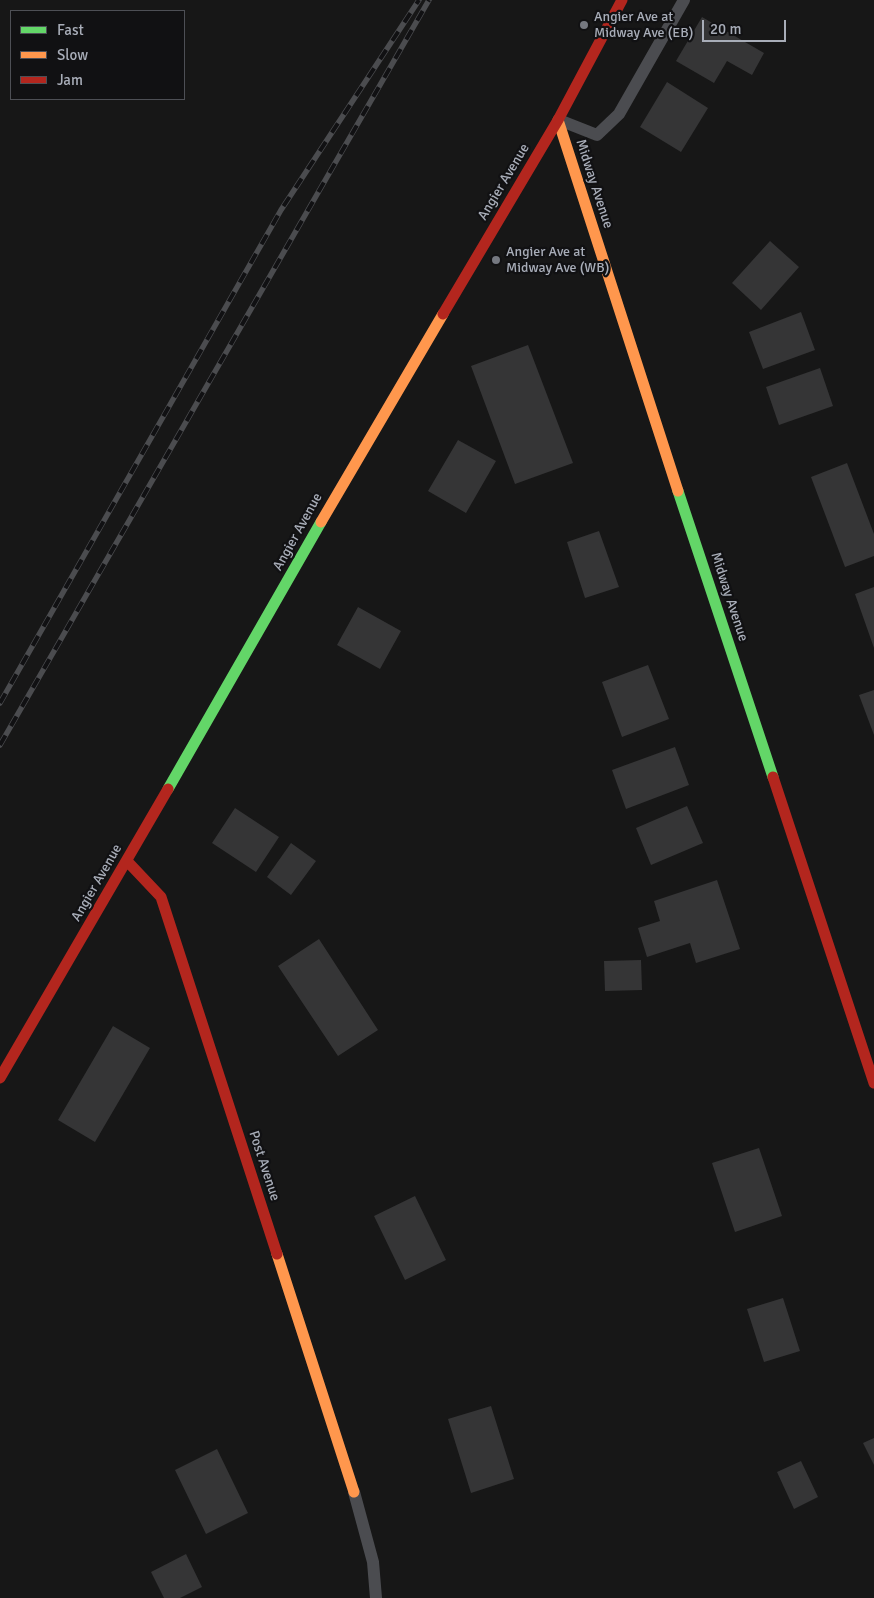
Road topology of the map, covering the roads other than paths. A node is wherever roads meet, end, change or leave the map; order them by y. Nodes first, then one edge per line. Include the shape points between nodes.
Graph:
1 (622, 0) edge
2 (684, 0) edge
3 (558, 120) junction
4 (127, 861) junction
5 (0, 1078) edge
6 (874, 1083) edge
7 (354, 1492) joint
8 (376, 1598) edge

1 - 3 street, Angier Avenue
2 - 3 lane via 619,114 597,135
3 - 4 street, Angier Avenue via 348,475
3 - 6 street, Midway Avenue
4 - 5 street, Angier Avenue
4 - 7 street, Post Avenue via 161,897
7 - 8 lane via 373,1562

